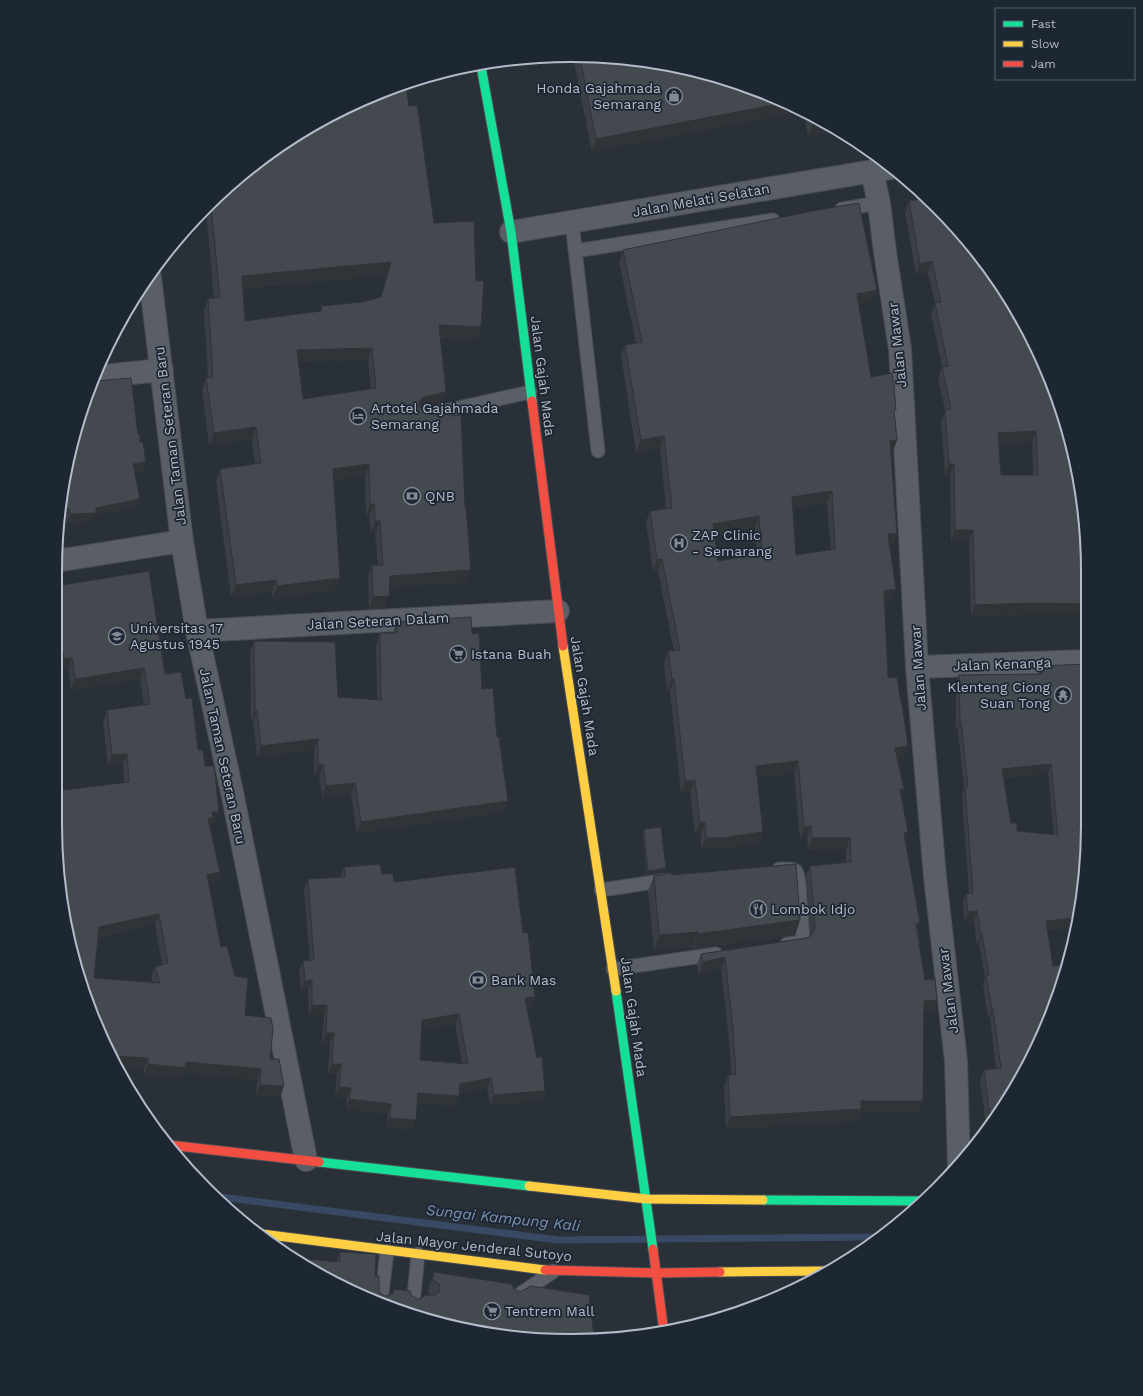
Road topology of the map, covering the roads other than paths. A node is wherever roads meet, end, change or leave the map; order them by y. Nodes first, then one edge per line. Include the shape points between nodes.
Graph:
1 (482, 70) edge
2 (882, 170) edge
3 (879, 203) junction
4 (830, 211) edge
5 (784, 218) edge
6 (572, 222) junction
7 (511, 232) junction
8 (575, 251) junction
9 (151, 284) edge
10 (162, 370) junction
11 (101, 376) edge
12 (530, 392) junction
13 (422, 417) edge
14 (598, 451) dead end
15 (182, 541) junction
16 (62, 560) edge
17 (558, 611) junction
18 (197, 631) junction
19 (1081, 661) edge
20 (917, 667) junction
21 (764, 870) edge
22 (676, 879) edge
23 (601, 890) junction
24 (777, 946) edge
25 (730, 952) edge
26 (613, 969) junction
27 (176, 1146) edge
28 (959, 1156) edge
29 (306, 1160) junction
30 (915, 1201) edge
31 (647, 1202) junction
32 (270, 1235) edge
33 (387, 1251) junction
34 (418, 1254) junction
35 (554, 1271) junction
36 (816, 1271) edge
37 (656, 1273) junction
38 (381, 1297) edge
39 (515, 1298) edge
40 (427, 1301) edge
41 (663, 1325) edge

1 - 7 main road, Jalan Gajah Mada
2 - 3 street, Jalan Mawar
2 - 6 street, Jalan Melati Selatan
3 - 4 lane
3 - 20 street, Jalan Mawar via 900,349
5 - 8 lane
6 - 7 street, Jalan Melati Selatan
6 - 8 lane
7 - 12 main road, Jalan Gajah Mada
8 - 14 lane
9 - 10 street, Jalan Taman Seteran Baru
10 - 11 street
10 - 15 street, Jalan Taman Seteran Baru
12 - 13 lane
12 - 17 main road, Jalan Gajah Mada
15 - 16 street
15 - 18 street, Jalan Taman Seteran Baru
17 - 18 street, Jalan Seteran Dalam
17 - 23 main road, Jalan Gajah Mada
18 - 29 street, Jalan Taman Seteran Baru
19 - 20 street, Jalan Kenanga
20 - 28 street, Jalan Mawar via 935,877 956,1061
21 - 24 lane via 791,869 796,871 798,876 803,938 800,942
22 - 23 lane
23 - 26 main road, Jalan Gajah Mada
25 - 26 lane
26 - 31 main road, Jalan Gajah Mada
27 - 29 main road
29 - 31 main road
30 - 31 main road
31 - 37 main road, Jalan Gajah Mada
32 - 33 main road, Jalan Mayor Jenderal Sutoyo
33 - 34 main road, Jalan Mayor Jenderal Sutoyo
33 - 38 lane
34 - 35 main road, Jalan Mayor Jenderal Sutoyo
34 - 40 lane via 413,1303
35 - 37 main road, Jalan Mayor Jenderal Sutoyo
35 - 39 lane
36 - 37 main road, Jalan Mayor Jenderal Sutoyo
37 - 41 main road, Jalan Gajah Mada

